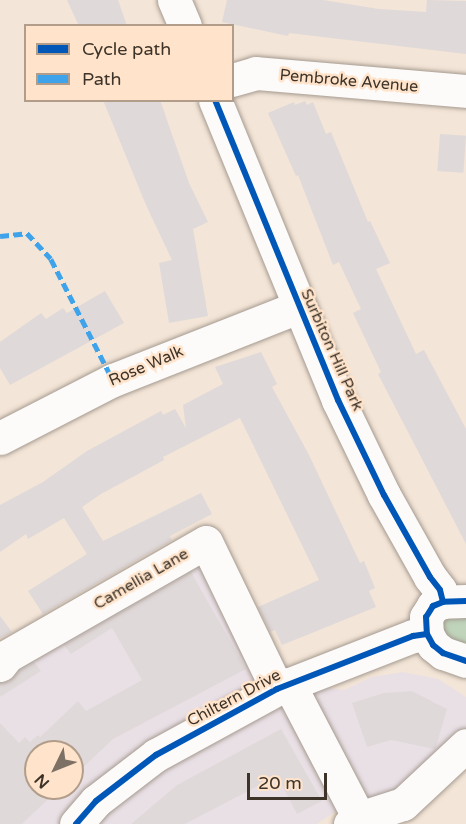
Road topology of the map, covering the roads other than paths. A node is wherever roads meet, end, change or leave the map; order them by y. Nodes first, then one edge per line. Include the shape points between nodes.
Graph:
1 (174, 0) edge
2 (184, 24) edge
3 (234, 79) edge
4 (466, 91) edge
5 (216, 102) edge
6 (298, 307) junction
7 (0, 438) edge
8 (454, 601) edge
9 (427, 634) junction
10 (466, 661) edge
11 (0, 665) edge
12 (283, 686) junction
13 (466, 745) edge
14 (355, 821) edge
15 (76, 824) edge

1 - 2 street
3 - 4 street, Pembroke Avenue via 256,73
5 - 6 street, Surbiton Hill Park
6 - 7 street, Rose Walk via 113,380
6 - 8 street, Surbiton Hill Park via 384,495 424,567 440,590
8 - 9 street, Surbiton Hill Park via 433,606 426,617
9 - 10 street via 443,653
9 - 12 street, Chiltern Drive
11 - 12 street, Camellia Lane via 7,656 206,542
12 - 14 street
12 - 15 street, Chiltern Drive via 156,755 96,801
13 - 14 street via 403,804

